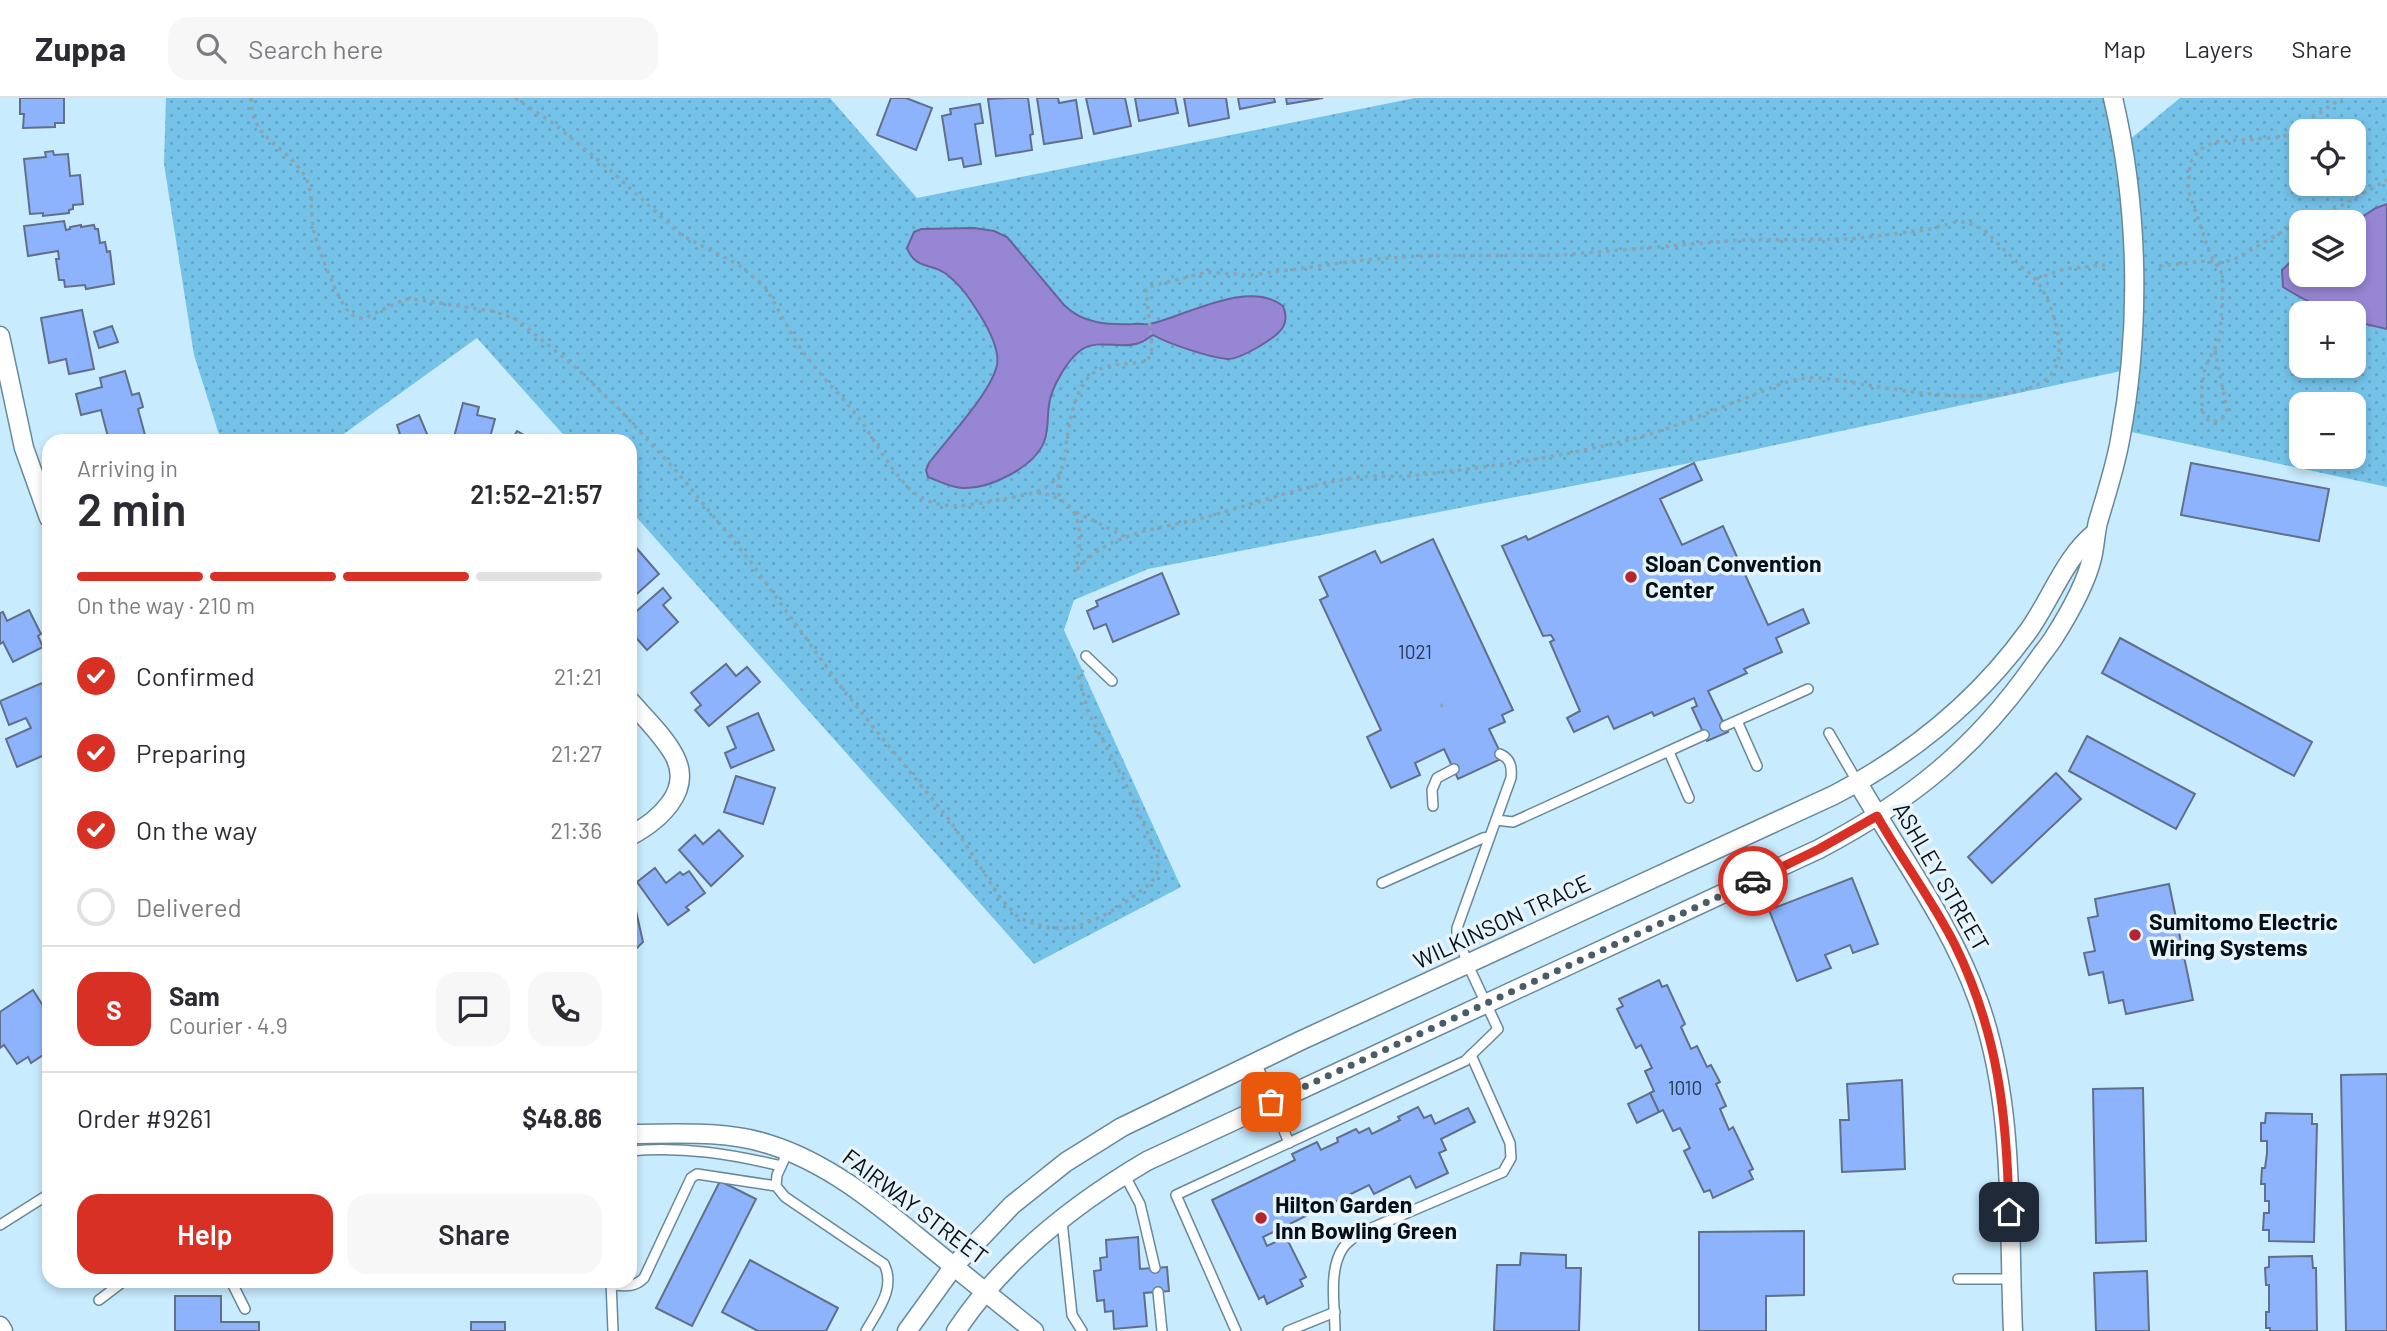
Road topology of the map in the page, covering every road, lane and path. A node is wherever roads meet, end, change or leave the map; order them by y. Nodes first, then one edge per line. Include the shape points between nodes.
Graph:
1 (251, 98) edge
2 (515, 98) edge
3 (2113, 98) edge
4 (2342, 98) edge
5 (2387, 180) edge
6 (2216, 263) junction
7 (2105, 265) dead end
8 (2159, 266) dead end
9 (2035, 279) junction
10 (0, 336) edge
11 (2215, 350) junction
12 (1059, 475) junction
13 (1035, 492) junction
14 (42, 498) edge
15 (1060, 499) junction
16 (1074, 511) junction
17 (2095, 533) junction
18 (1124, 536) junction
19 (1088, 658) joint
20 (1112, 681) dead end
21 (1808, 689) dead end
22 (637, 709) edge
23 (1737, 721) junction
24 (1726, 726) dead end
25 (1829, 733) dead end
26 (1704, 735) dead end
27 (1670, 752) junction
28 (1500, 754) dead end
29 (1757, 766) dead end
30 (1454, 769) dead end
31 (1858, 782) junction
32 (1689, 798) dead end
33 (1433, 806) dead end
34 (1877, 816) junction
35 (1496, 820) junction
36 (637, 832) edge
37 (1489, 837) junction
38 (1382, 883) dead end
39 (1468, 965) junction
40 (1486, 1004) junction
41 (1471, 1055) junction
42 (1256, 1062) junction
43 (1271, 1102) junction
44 (637, 1134) edge
45 (1289, 1143) junction
46 (637, 1151) edge
47 (785, 1158) junction
48 (1124, 1174) junction
49 (776, 1186) junction
50 (42, 1198) edge
51 (1061, 1219) junction
52 (0, 1225) edge
53 (954, 1266) junction
54 (1155, 1268) dead end
55 (1958, 1279) dead end
56 (2011, 1279) junction
57 (637, 1284) edge
58 (115, 1288) edge
59 (234, 1288) edge
60 (611, 1288) edge
61 (987, 1292) junction
62 (1158, 1292) dead end
63 (99, 1300) dead end
64 (245, 1309) dead end
65 (1335, 1312) junction
66 (0, 1326) edge
67 (3, 1331) edge
68 (613, 1331) edge
69 (866, 1331) edge
70 (907, 1331) edge
71 (956, 1331) edge
72 (1034, 1331) edge
73 (1082, 1331) edge
74 (1162, 1331) edge
75 (1236, 1331) edge
76 (1288, 1331) edge
77 (1335, 1331) edge
78 (2013, 1331) edge

1 - 19 path via 260,131 297,164 307,180 317,243 350,314 363,319 405,299 499,312 516,319 573,365 653,444 750,561 844,691 951,822 1001,899 1026,921 1050,928 1072,928 1119,907 1151,883 1159,869 1127,786 1088,712 1079,677
2 - 13 path via 609,169 681,235 759,280 809,359 914,491 925,499 955,505
3 - 17 street, WILKINSON TRACE via 2127,175 2132,330 2120,443
4 - 6 path via 2283,137 2214,142 2193,156 2188,190
5 - 6 path via 2235,259
6 - 8 path
6 - 11 path via 2223,303
7 - 9 path
9 - 12 path via 1984,230 1967,222 1851,239 1725,240 1561,255 1417,256 1251,275 1207,272 1148,287 1152,348 1148,361 1104,367 1089,376 1072,418
9 - 18 path via 2046,291 2059,357 2050,377 2026,388 1963,397 1801,379 1630,440 1469,470 1360,477
10 - 14 street via 24,448
11 - 11 path via 2205,367 2201,401 2204,416 2213,422 2227,410
12 - 13 path via 1051,485
12 - 15 path
13 - 15 path
15 - 16 path
16 - 18 path
16 - 18 path via 1080,525 1076,571
17 - 31 street, WILKINSON TRACE via 2081,544 2030,629 1991,678 1919,744
17 - 34 street, WILKINSON TRACE via 2092,559 2076,597 2053,640 2024,679 1974,739 1916,790
19 - 20 lane
21 - 23 lane
22 - 36 street via 675,756 680,772 678,788 665,810
23 - 24 lane
23 - 29 lane
25 - 31 lane
26 - 27 lane
27 - 32 lane
27 - 35 lane via 1513,822
28 - 35 lane via 1512,766
30 - 33 lane via 1437,778
31 - 34 street, ASHLEY STREET
31 - 39 street, WILKINSON TRACE
34 - 40 street, WILKINSON TRACE via 1749,883
34 - 56 street, ASHLEY STREET via 1954,943 1992,1044 2004,1114
35 - 37 lane
37 - 38 lane
37 - 39 lane via 1457,928
39 - 40 lane
39 - 42 street, WILKINSON TRACE
40 - 41 lane via 1498,1029
40 - 43 street, WILKINSON TRACE
41 - 45 lane
41 - 65 lane via 1510,1143 1511,1157 1503,1172 1360,1233 1344,1247 1337,1262
42 - 43 lane
42 - 53 street, WILKINSON TRACE via 1132,1122 1066,1162 1012,1205
43 - 45 lane
43 - 48 street, WILKINSON TRACE
44 - 47 street, FAIRWAY STREET via 719,1135 766,1143
45 - 75 lane via 1176,1195
46 - 47 lane via 685,1149
47 - 49 lane
47 - 53 street, FAIRWAY STREET via 829,1172
48 - 51 street, WILKINSON TRACE
48 - 54 lane via 1140,1203
49 - 57 lane via 697,1174 691,1178
49 - 69 lane via 785,1197 884,1264 889,1283 885,1299
50 - 52 lane
51 - 61 street, WILKINSON TRACE
51 - 73 lane via 1072,1315
53 - 61 street, FAIRWAY STREET
53 - 70 street, WILKINSON TRACE
55 - 56 lane
56 - 78 street, ASHLEY STREET
58 - 63 lane
59 - 64 lane
60 - 68 lane
61 - 71 street, WILKINSON TRACE
61 - 72 street, FAIRWAY STREET
62 - 74 lane
65 - 76 lane
65 - 77 lane
66 - 67 street

